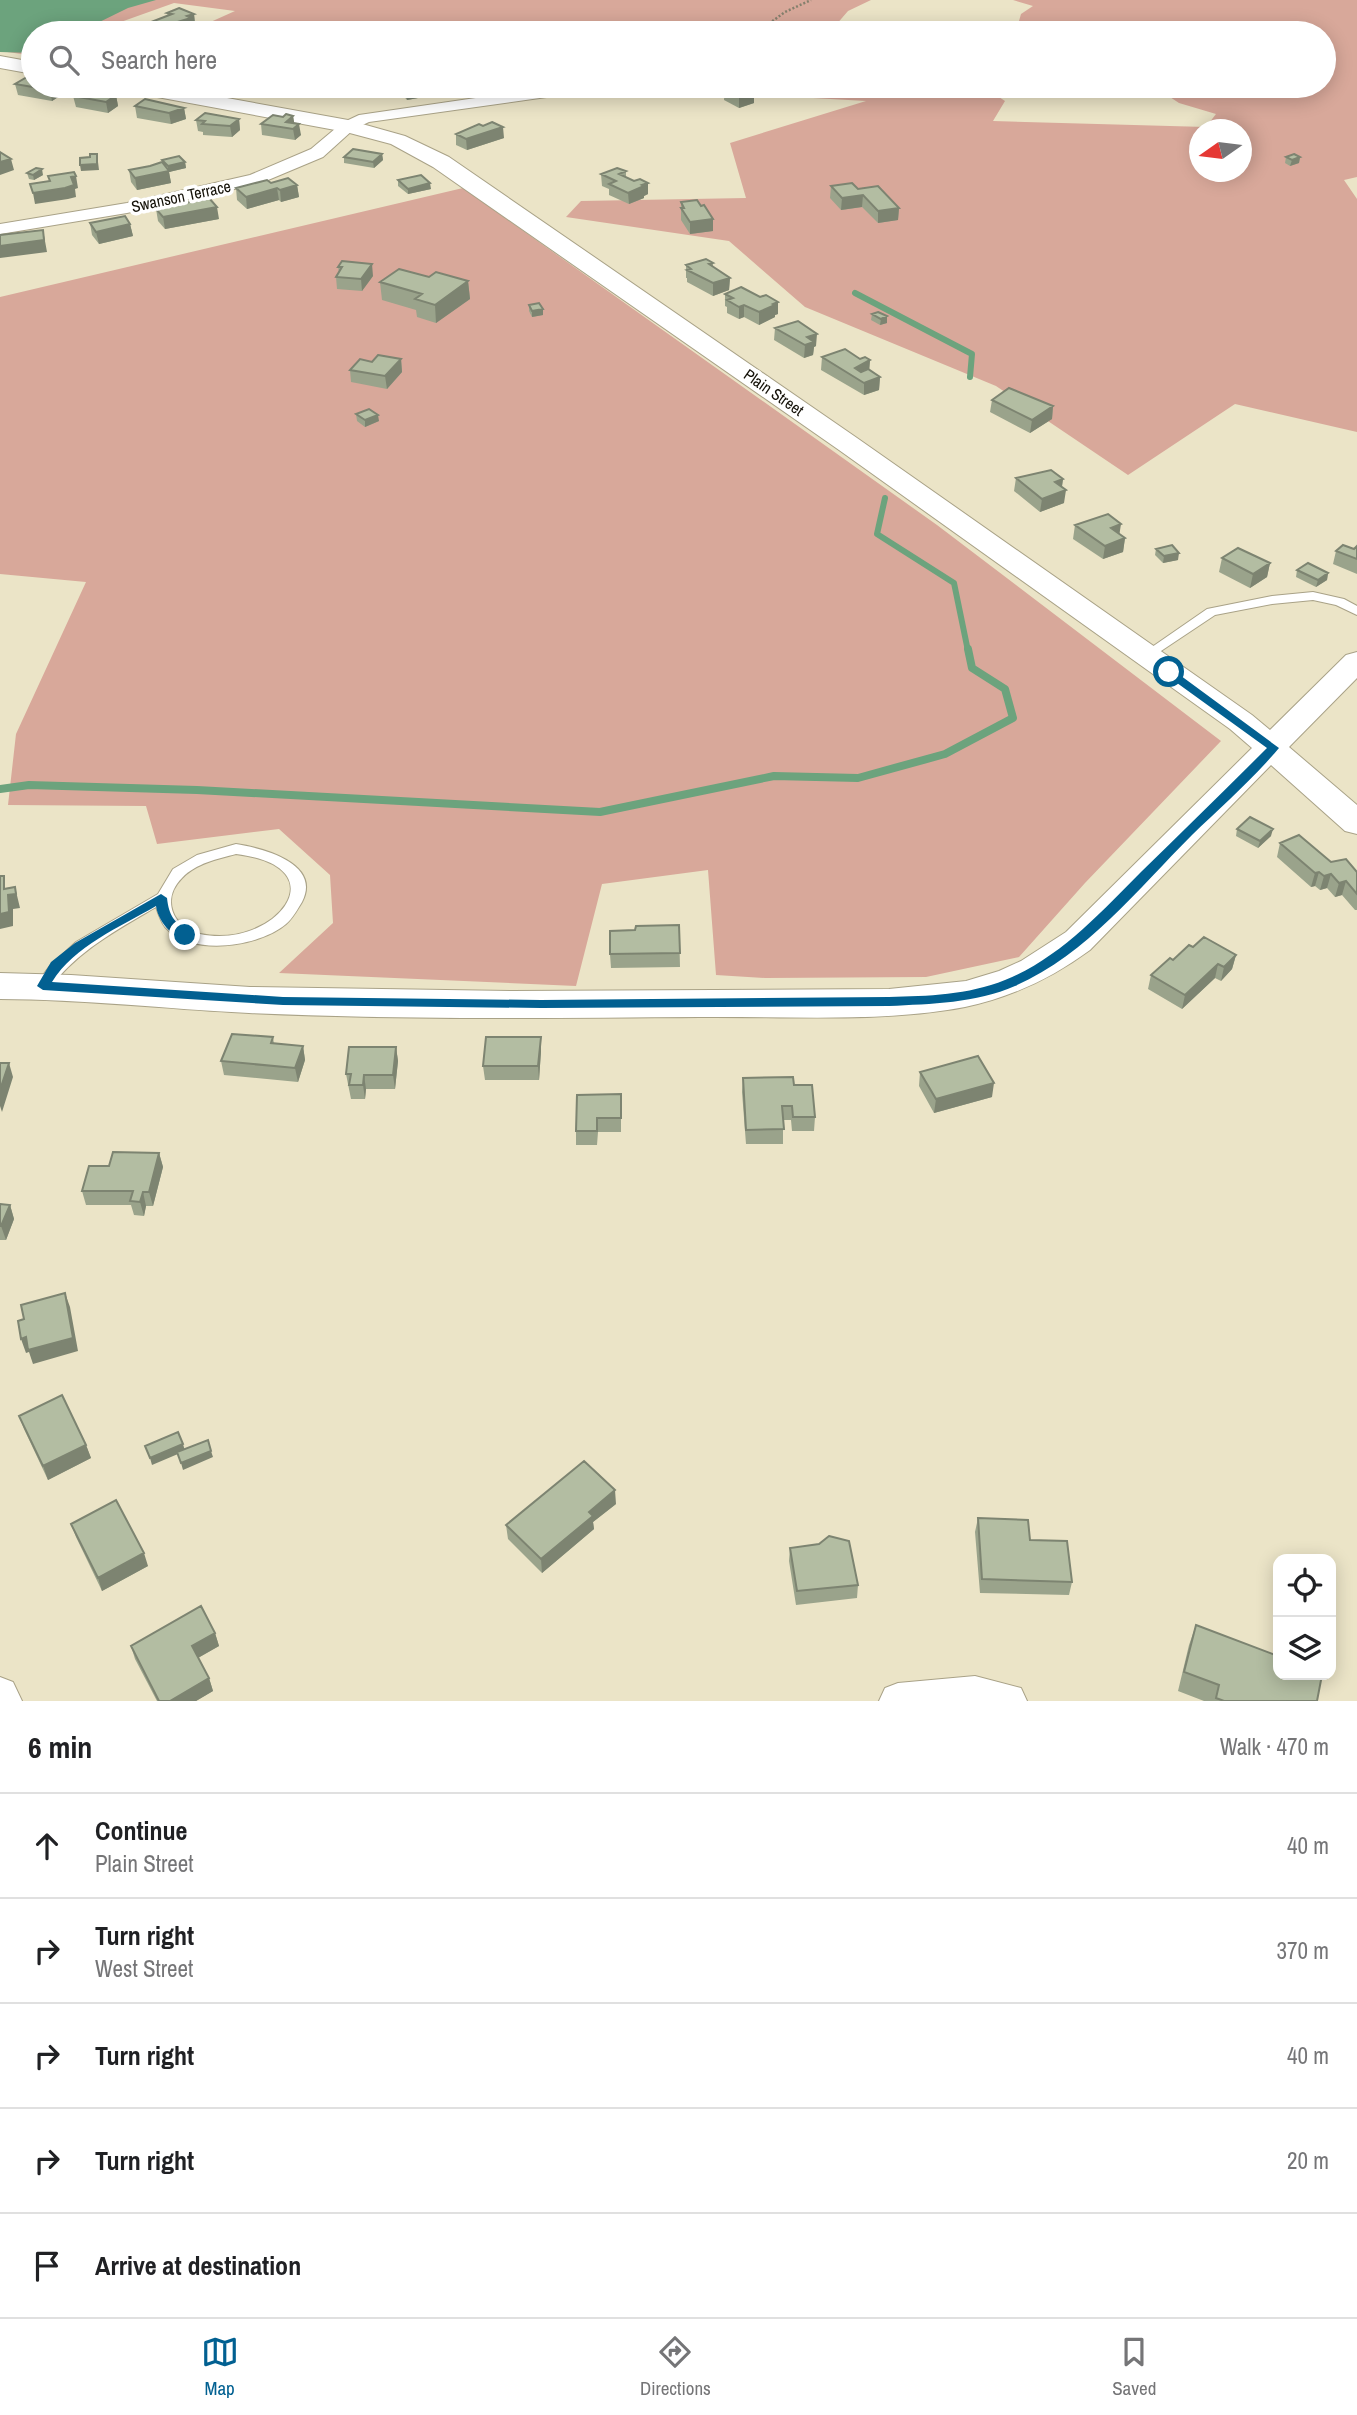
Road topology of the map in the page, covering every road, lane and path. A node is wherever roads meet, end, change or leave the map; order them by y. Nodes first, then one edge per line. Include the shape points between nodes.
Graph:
1 (811, 0) edge
2 (773, 21) edge
3 (0, 62) edge
4 (21, 66) edge
5 (196, 98) edge
6 (505, 98) edge
7 (348, 126) junction
8 (3, 226) edge
9 (1357, 611) edge
10 (1145, 656) junction
11 (1357, 661) edge
12 (1273, 748) junction
13 (1357, 823) edge
14 (161, 898) junction
15 (0, 986) edge
16 (43, 986) junction
17 (0, 1695) edge
18 (3, 1701) edge
19 (898, 1701) edge
20 (1008, 1701) edge

1 - 2 path
3 - 4 street
5 - 7 street, Plain Street
6 - 7 street via 365,118
7 - 8 street, Swanson Terrace via 317,153 255,179 151,203
7 - 10 street, Plain Street via 398,140 441,162
9 - 10 lane via 1313,596 1211,612
10 - 12 street, Plain Street
11 - 12 street
12 - 13 street, Plain Street
12 - 16 street via 1078,942 1035,971 977,993 889,1002 541,1004 283,1001
14 - 14 lane via 178,870 205,856 236,849 274,856 289,866 297,880 297,896 274,926 229,942 205,942 185,935 170,925
14 - 16 lane via 79,946 55,965
15 - 16 street
17 - 18 street
19 - 20 street via 975,1694

